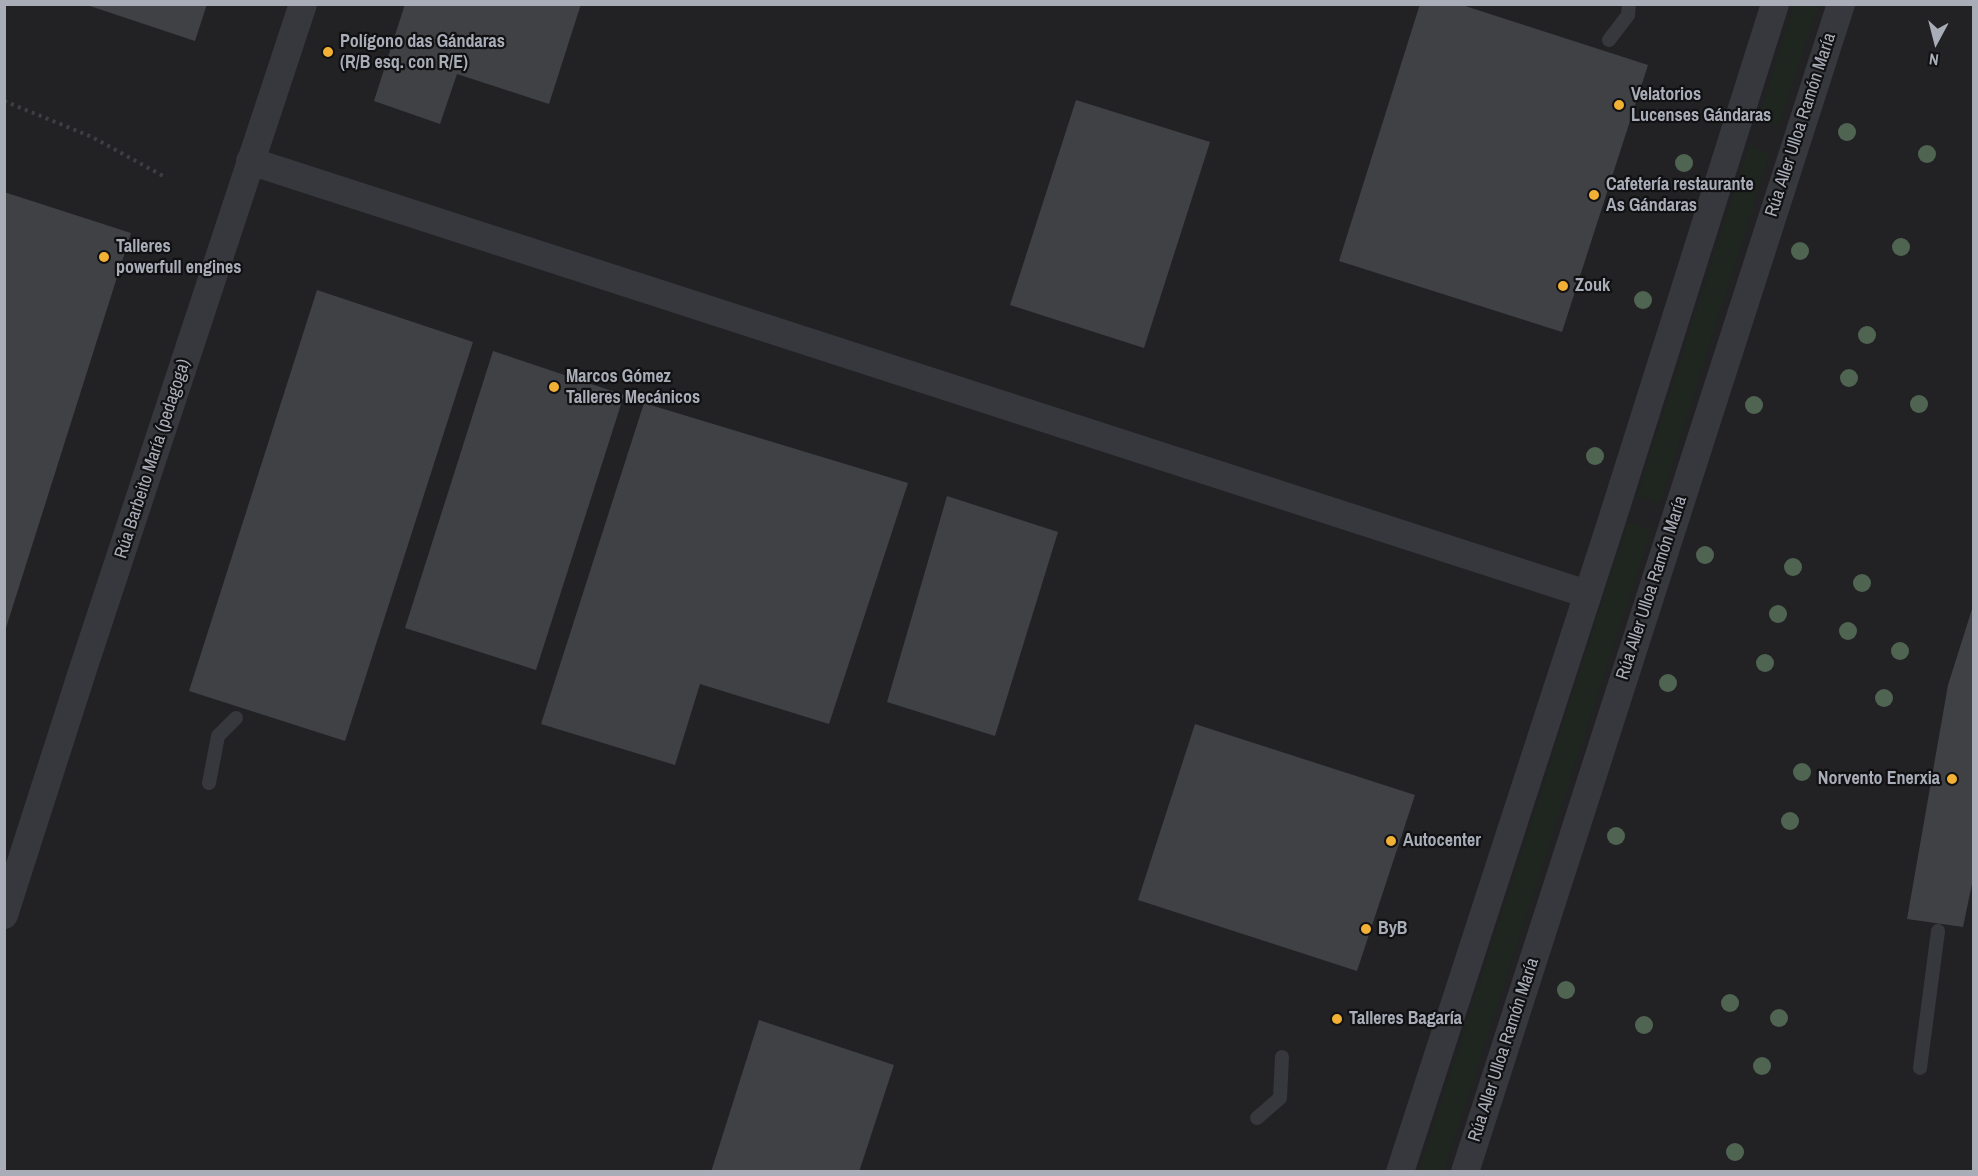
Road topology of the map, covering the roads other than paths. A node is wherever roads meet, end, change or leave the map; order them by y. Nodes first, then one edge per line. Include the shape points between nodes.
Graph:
1 (303, 4) edge
2 (1629, 4) edge
3 (1775, 4) edge
4 (1841, 4) edge
5 (1609, 39) dead end
6 (250, 161) junction
7 (1587, 594) junction
8 (236, 718) dead end
9 (209, 783) dead end
10 (4, 915) edge
11 (1938, 931) dead end
12 (1282, 1056) dead end
13 (1920, 1068) dead end
14 (1257, 1118) dead end
15 (1400, 1172) edge
16 (1465, 1172) edge

1 - 6 street, Rúa Barbeito María (pedagoga)
2 - 5 lane via 1628,15
3 - 7 street
4 - 16 street, Rúa Aller Ulloa Ramón María
6 - 7 street
6 - 10 street, Rúa Barbeito María (pedagoga)
7 - 15 street
8 - 9 lane via 218,736
11 - 13 lane
12 - 14 lane via 1281,1098

